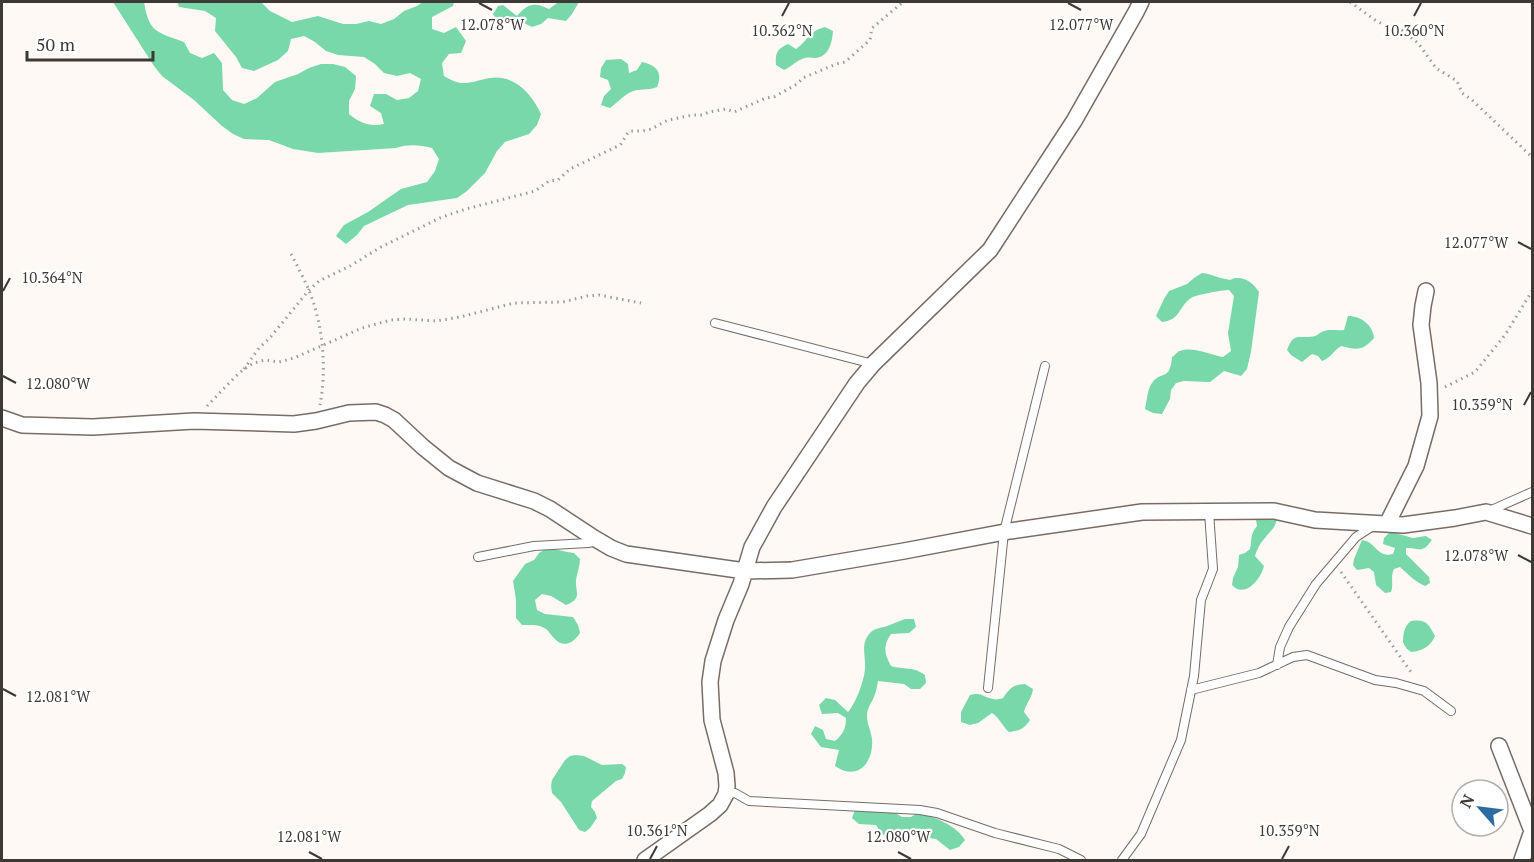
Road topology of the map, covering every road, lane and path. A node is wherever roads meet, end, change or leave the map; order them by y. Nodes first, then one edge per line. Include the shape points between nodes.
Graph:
1 (903, 2) edge
2 (1148, 2) edge
3 (1350, 2) edge
4 (1138, 7) edge
5 (1533, 157) edge
6 (291, 254) dead end
7 (309, 290) junction
8 (1426, 291) dead end
9 (1533, 291) edge
10 (641, 303) dead end
11 (715, 323) dead end
12 (323, 345) junction
13 (873, 364) junction
14 (1045, 366) dead end
15 (244, 369) junction
16 (1429, 394) junction
17 (2, 418) edge
18 (194, 421) junction
19 (316, 421) junction
20 (1533, 492) edge
21 (1209, 512) junction
22 (1486, 512) junction
23 (1381, 524) junction
24 (1533, 526) edge
25 (1004, 532) junction
26 (598, 540) junction
27 (478, 557) dead end
28 (1335, 562) junction
29 (745, 571) junction
30 (1277, 665) junction
31 (988, 688) dead end
32 (1191, 690) junction
33 (1424, 691) junction
34 (1451, 711) dead end
35 (1499, 746) dead end
36 (726, 794) junction
37 (645, 861) edge
38 (1082, 861) edge
39 (1122, 861) edge
40 (1522, 861) edge

1 - 7 path via 872,28 870,40 845,62 803,78 774,97 734,112 709,112 668,120 643,131 630,131 620,145 570,169 558,180 535,191 442,217 319,281
2 - 4 lane
3 - 5 path via 1386,26 1398,27 1418,43 1436,68 1457,81 1462,93
4 - 13 street via 1074,122 990,250
6 - 7 path
7 - 12 path
7 - 15 path
8 - 16 street via 1421,325
9 - 16 path via 1475,372
10 - 12 path via 599,295 563,302 514,303 437,321 391,320
11 - 13 lane
12 - 15 path via 294,358 265,360
12 - 19 path via 322,393
13 - 29 street via 774,507 752,547
14 - 25 lane
15 - 18 path
16 - 23 street via 1430,417 1416,466
17 - 18 street via 22,425
18 - 19 street
19 - 26 street via 349,413 385,415 449,468 477,483 534,501
20 - 22 lane
21 - 23 street via 1274,512 1315,520
21 - 25 street via 1142,512
21 - 32 lane via 1213,569 1201,600
22 - 23 street via 1403,525
22 - 24 street
23 - 28 lane via 1356,537
25 - 29 street via 792,570
25 - 31 lane
26 - 27 lane via 534,546
26 - 29 street via 626,554
28 - 30 lane via 1289,627
28 - 33 path
29 - 36 street via 713,661 710,682 712,720 726,773
30 - 32 lane
30 - 33 lane via 1307,655 1375,680
32 - 39 lane via 1181,740 1141,834
33 - 34 lane
35 - 40 street via 1533,831
36 - 37 street via 720,805
36 - 38 lane via 735,793 749,801 937,813 1059,849

